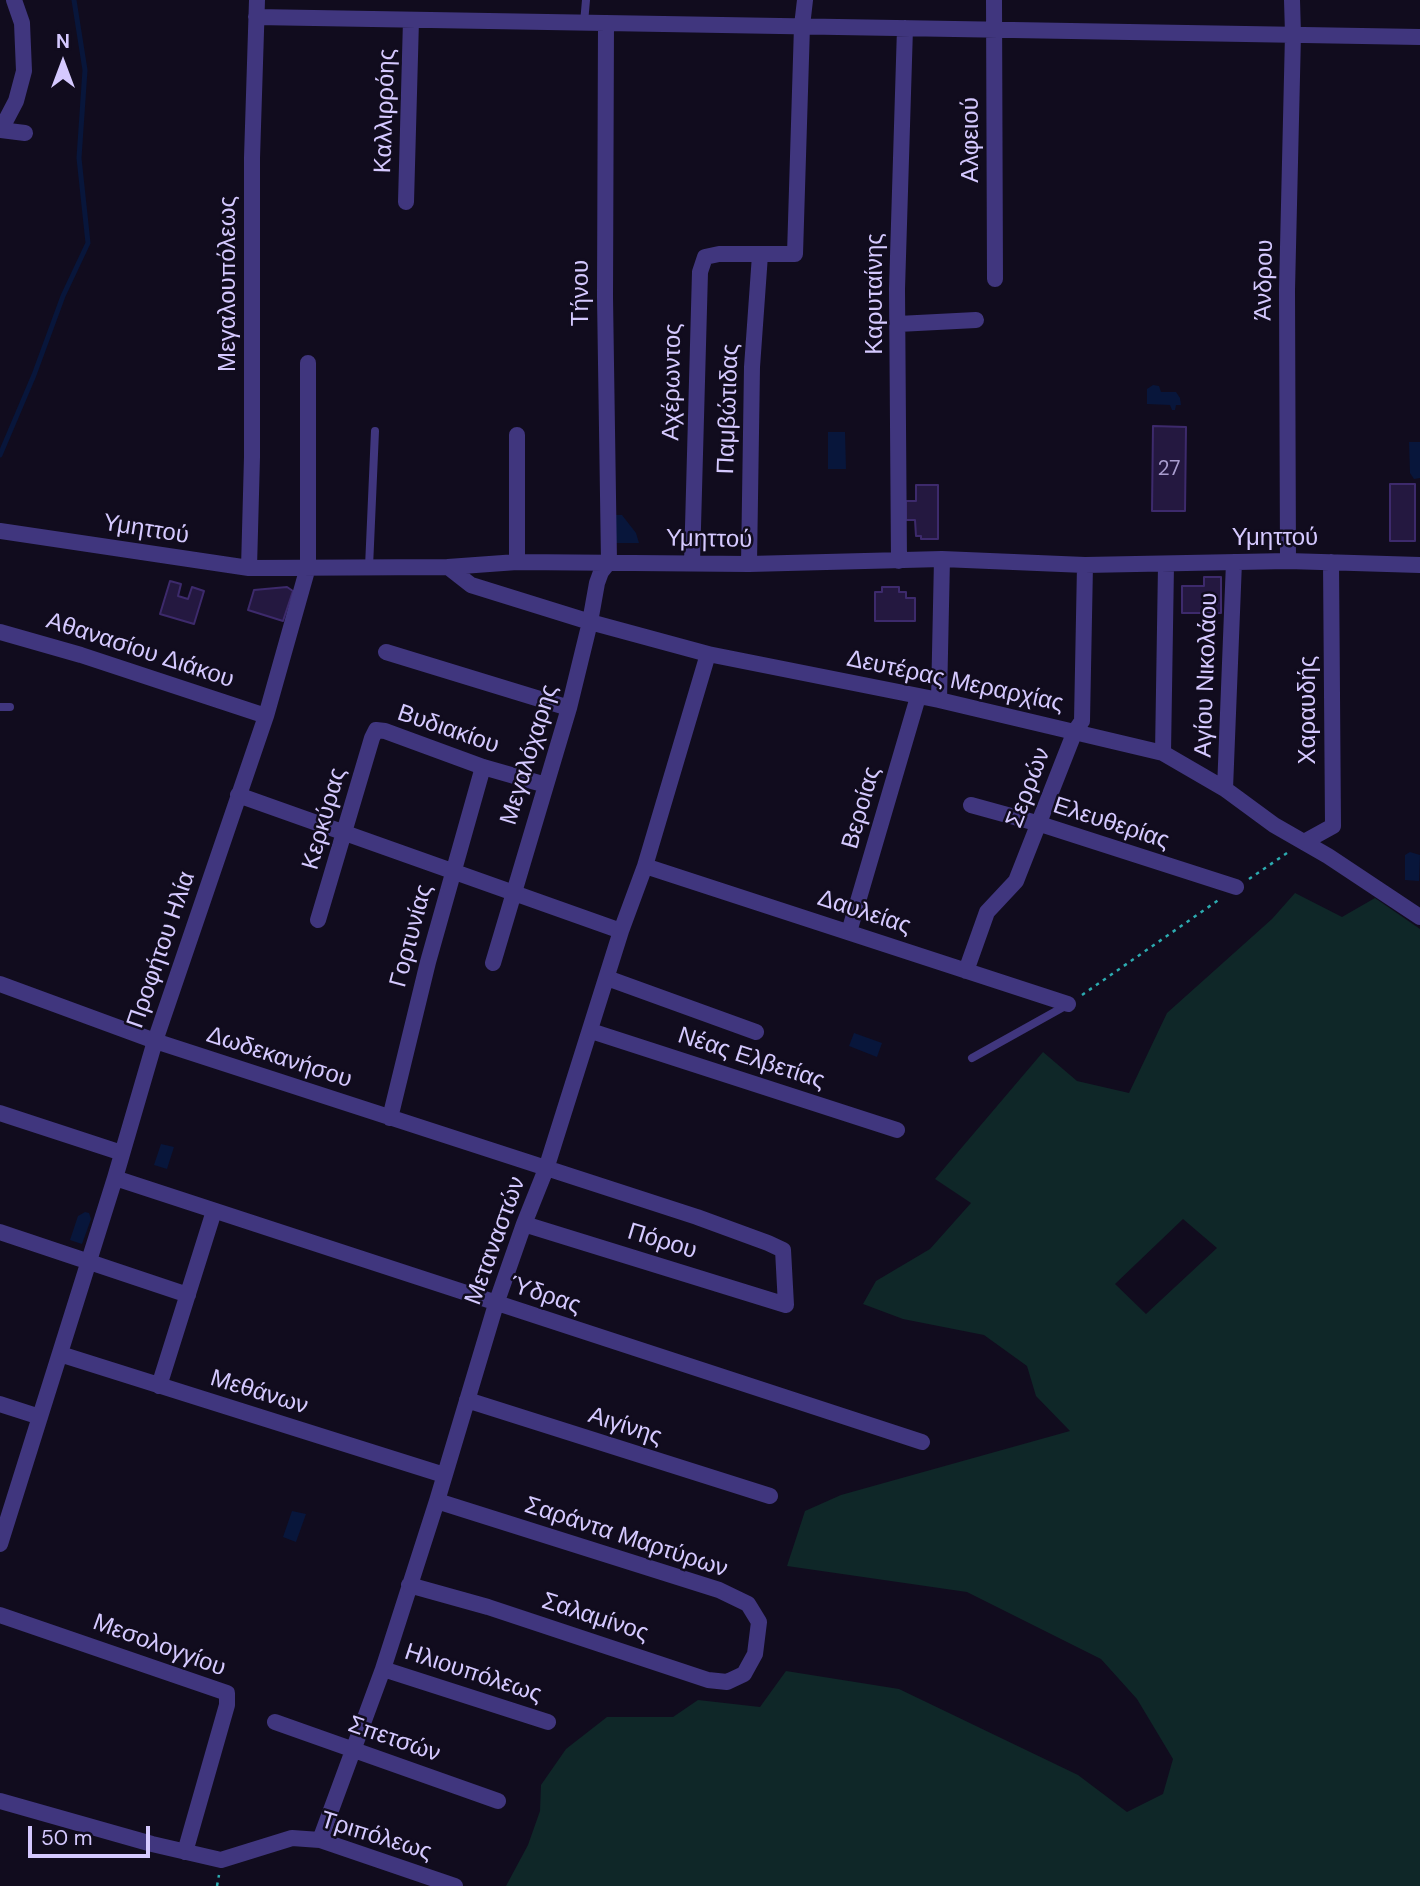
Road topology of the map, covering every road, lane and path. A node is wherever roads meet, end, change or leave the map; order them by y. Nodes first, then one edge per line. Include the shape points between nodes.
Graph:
1 (13, 0) edge
2 (257, 0) edge
3 (586, 0) edge
4 (805, 0) edge
5 (994, 0) edge
6 (1292, 0) edge
7 (256, 17) junction
8 (411, 20) junction
9 (584, 23) junction
10 (606, 23) junction
11 (802, 26) junction
12 (905, 28) junction
13 (995, 30) junction
14 (1293, 34) junction
15 (1420, 37) edge
16 (0, 124) edge
17 (0, 130) edge
18 (25, 133) dead end
19 (406, 202) dead end
20 (760, 255) junction
21 (995, 279) dead end
22 (976, 320) dead end
23 (898, 324) junction
24 (308, 363) dead end
25 (375, 431) dead end
26 (517, 435) dead end
27 (0, 531) edge
28 (942, 559) junction
29 (899, 561) junction
30 (1288, 561) junction
31 (517, 562) junction
32 (609, 562) junction
33 (1234, 562) junction
34 (1331, 562) junction
35 (692, 563) junction
36 (749, 564) junction
37 (1085, 565) junction
38 (1166, 565) junction
39 (1420, 565) edge
40 (308, 567) junction
41 (369, 567) junction
42 (448, 567) junction
43 (249, 568) junction
44 (590, 622) junction
45 (0, 632) edge
46 (386, 652) dead end
47 (708, 654) junction
48 (918, 697) junction
49 (939, 700) junction
50 (0, 707) edge
51 (10, 707) dead end
52 (569, 708) junction
53 (266, 716) junction
54 (376, 730) joint
55 (1075, 731) junction
56 (1163, 753) junction
57 (483, 767) junction
58 (546, 785) junction
59 (1224, 789) junction
60 (238, 795) junction
61 (971, 805) dead end
62 (1040, 824) junction
63 (345, 834) junction
64 (1304, 842) junction
65 (645, 866) junction
66 (452, 872) junction
67 (1236, 887) junction
68 (512, 893) junction
69 (1420, 917) edge
70 (318, 920) dead end
71 (621, 930) junction
72 (849, 932) junction
73 (493, 963) dead end
74 (966, 971) junction
75 (607, 978) junction
76 (0, 984) edge
77 (1068, 1004) junction
78 (591, 1031) junction
79 (756, 1032) dead end
80 (155, 1041) junction
81 (972, 1058) dead end
82 (0, 1113) edge
83 (390, 1118) junction
84 (897, 1130) dead end
85 (122, 1153) junction
86 (546, 1169) junction
87 (115, 1178) junction
88 (214, 1211) junction
89 (524, 1224) junction
90 (0, 1232) edge
91 (87, 1263) junction
92 (188, 1295) junction
93 (496, 1304) junction
94 (786, 1305) joint
95 (60, 1354) junction
96 (159, 1385) junction
97 (467, 1400) junction
98 (0, 1405) edge
99 (40, 1417) junction
100 (922, 1442) dead end
101 (444, 1475) junction
102 (770, 1496) dead end
103 (437, 1501) junction
104 (0, 1545) edge
105 (409, 1585) junction
106 (0, 1615) edge
107 (755, 1654) joint
108 (383, 1669) junction
109 (275, 1722) dead end
110 (548, 1722) dead end
111 (355, 1750) junction
112 (0, 1801) edge
113 (498, 1801) dead end
114 (320, 1840) junction
115 (186, 1852) junction
116 (455, 1886) edge

1 - 16 street via 22,23 23,71 16,102
2 - 7 street, Μεγαλουπόλεως
3 - 9 lane
4 - 11 street
5 - 13 street, Αλφειού
6 - 14 street, Άνδρου
7 - 8 street
7 - 43 street, Μεγαλουπόλεως
8 - 9 street
8 - 19 street, Καλλιρρόης
9 - 10 street
10 - 11 street
10 - 32 street, Τήνου
11 - 12 street
11 - 20 street via 795,254
12 - 13 street
12 - 23 street, Καρυταίνης
13 - 14 street
13 - 21 street, Αλφειού
14 - 15 street
14 - 30 street, Άνδρου via 1287,290
17 - 18 street
20 - 35 street, Αχέρωντος via 705,257 700,272
20 - 36 street, Παμβώτιδας via 752,367
22 - 23 street
23 - 29 street, Καρυταίνης
24 - 40 street, Προφήτου Ηλία
25 - 41 lane
26 - 31 street
27 - 43 street, Υμηττού
28 - 29 street, Υμηττού
28 - 37 street, Υμηττού
28 - 49 street
29 - 36 street, Υμηττού
30 - 33 street, Υμηττού
30 - 34 street, Υμηττού
31 - 32 street, Υμηττού
31 - 42 street, Υμηττού
32 - 35 street, Υμηττού
32 - 44 street, Μεγαλόχαρης via 597,583
33 - 38 street, Υμηττού
33 - 59 street, Αγίου Νικολάου
34 - 39 street, Υμηττού
34 - 64 street, Χαραυδής via 1333,826
35 - 36 street, Υμηττού
37 - 38 street, Υμηττού
37 - 55 street, Σερρών via 1082,721
38 - 56 street
40 - 41 street, Υμηττού
40 - 43 street, Υμηττού
40 - 53 street, Προφήτου Ηλία
41 - 42 street, Υμηττού
42 - 44 street, Δευτέρας Μεραρχίας via 471,586
44 - 47 street, Δευτέρας Μεραρχίας
44 - 52 street, Μεγαλόχαρης
45 - 53 street, Αθανασίου Διάκου
46 - 52 street
47 - 48 street, Δευτέρας Μεραρχίας
47 - 65 street, Μεταναστών
48 - 49 street, Δευτέρας Μεραρχίας
48 - 72 street, Βεροίας
49 - 55 street, Δευτέρας Μεραρχίας
50 - 51 lane
52 - 58 street, Μεγαλόχαρης
53 - 60 street, Προφήτου Ηλία
54 - 57 street, Βυδιακίου
54 - 63 street, Κερκύρας
55 - 56 street, Δευτέρας Μεραρχίας
55 - 62 street, Σερρών
56 - 59 street, Δευτέρας Μεραρχίας
57 - 58 street, Βυδιακίου
57 - 66 street, Γορτυνίας
58 - 68 street, Μεγαλόχαρης
59 - 64 street, Δευτέρας Μεραρχίας
60 - 63 street
60 - 80 street, Προφήτου Ηλία
61 - 62 street, Ελευθερίας
62 - 67 street, Ελευθερίας
62 - 74 street, Σερρών via 1016,881 988,912
63 - 66 street
63 - 70 street, Κερκύρας
64 - 67 path
64 - 69 street, Δευτέρας Μεραρχίας
65 - 71 street, Μεταναστών
65 - 72 street, Δαυλείας
66 - 68 street
66 - 83 street, Γορτυνίας
67 - 77 path
68 - 71 street
68 - 73 street, Μεγαλόχαρης
71 - 75 street, Μεταναστών
72 - 74 street, Δαυλείας
74 - 77 street, Δαυλείας
75 - 78 street, Μεταναστών
75 - 79 street
76 - 80 street, Δωδεκανήσου
77 - 81 lane
78 - 84 street, Νέας Ελβετίας
78 - 86 street, Μεταναστών
80 - 83 street, Δωδεκανήσου
80 - 85 street, Προφήτου Ηλία
82 - 85 street
83 - 86 street, Δωδεκανήσου
85 - 87 street, Προφήτου Ηλία
86 - 89 street, Μεταναστών
86 - 94 street, Δωδεκανήσου via 783,1250
87 - 88 street, Ύδρας
87 - 91 street, Προφήτου Ηλία
88 - 92 street
88 - 93 street, Ύδρας
89 - 93 street, Μεταναστών
89 - 94 street, Πόρου
90 - 91 street
91 - 92 street
91 - 95 street, Προφήτου Ηλία
92 - 96 street
93 - 97 street, Μεταναστών
93 - 100 street, Ύδρας
95 - 96 street, Μεθάνων
95 - 99 street, Προφήτου Ηλία
96 - 101 street, Μεθάνων
97 - 101 street, Μεταναστών
97 - 102 street, Αιγίνης
98 - 99 street
99 - 104 street, Προφήτου Ηλία
101 - 103 street, Μεταναστών
103 - 105 street, Μεταναστών
103 - 107 street, Σαράντα Μαρτύρων via 748,1604 759,1622
105 - 107 street, Σαλαμίνος via 708,1680 727,1682 744,1674
105 - 108 street, Μεταναστών
106 - 115 street, Μεσολογγίου via 227,1693 228,1705
108 - 110 street, Ηλιουπόλεως
108 - 111 street, Μεταναστών
109 - 111 street, Σπετσών
111 - 113 street, Σπετσών
111 - 114 street, Μεταναστών
112 - 115 street, Τριπόλεως
114 - 115 street, Τριπόλεως via 292,1838 221,1860
114 - 116 street, Τριπόλεως

